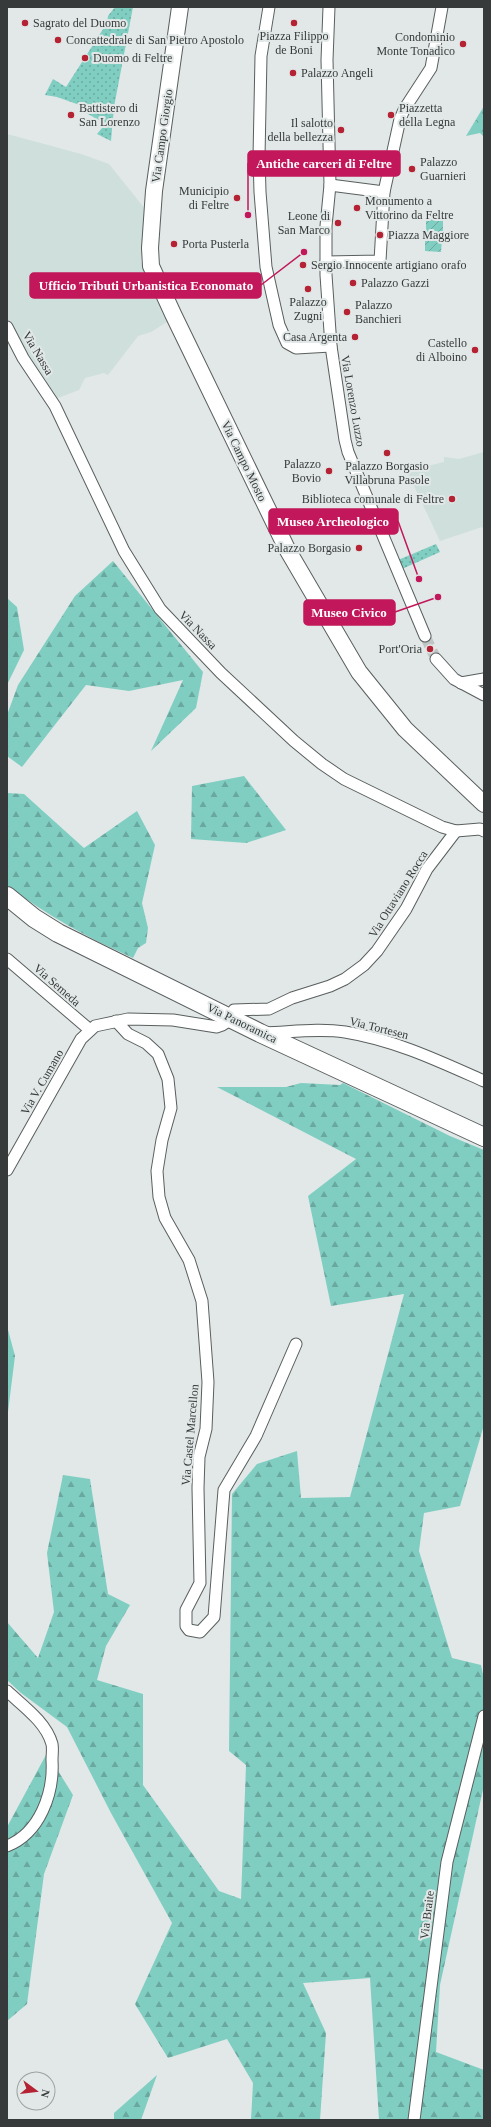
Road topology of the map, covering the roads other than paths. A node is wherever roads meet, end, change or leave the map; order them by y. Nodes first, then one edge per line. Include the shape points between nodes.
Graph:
1 (180, 7) edge
2 (269, 7) edge
3 (329, 7) edge
4 (442, 7) edge
5 (330, 185) junction
6 (384, 192) junction
7 (326, 262) junction
8 (151, 266) joint
9 (7, 327) edge
10 (331, 346) junction
11 (425, 636) tunnel mouth
12 (436, 658) tunnel mouth
13 (484, 679) edge
14 (461, 683) junction
15 (484, 695) edge
16 (484, 804) edge
17 (456, 831) junction
18 (484, 831) edge
19 (7, 896) edge
20 (7, 959) edge
21 (231, 1018) junction
22 (116, 1021) junction
23 (90, 1030) junction
24 (260, 1033) junction
25 (484, 1080) edge
26 (484, 1137) edge
27 (7, 1170) edge
28 (296, 1344) dead end
29 (7, 1691) edge
30 (484, 1716) edge
31 (7, 1846) edge
32 (414, 2120) edge

1 - 8 street, Via Campo Giorgio via 154,192
2 - 10 street via 261,56 260,192 266,267 284,339 296,348
3 - 5 street via 327,60
4 - 6 street via 431,68 400,119
5 - 6 street
5 - 7 street
6 - 7 street via 380,261
7 - 10 street, Via Lorenzo Luzzo
8 - 16 street, Via Campo Mosto via 287,549 359,672 404,729
9 - 17 street, Via Nassa via 23,358 54,406 124,551 160,609 221,673 294,742 322,764 344,779 396,806
10 - 11 street, Via Lorenzo Luzzo via 348,452
12 - 14 street via 442,667
13 - 14 street
14 - 15 street
17 - 18 street, Via Nassa via 480,828
17 - 21 street, Via Ottaviano Rocca via 427,869 406,909 377,952 364,965 330,986 269,1008 234,1010
19 - 21 main road, Via Panoramica via 58,933
20 - 23 street, Via Semeda
21 - 22 street via 217,1028 173,1020 128,1018
21 - 24 main road, Via Panoramica
22 - 23 street via 95,1026
22 - 28 street, Via Castel Marcellon via 128,1034 146,1043 158,1054 168,1079 171,1108 157,1171 159,1197 166,1218 189,1260 202,1301 208,1403 206,1429 199,1457 200,1583 186,1610 186,1626 189,1630 200,1632 214,1617 224,1490 256,1436
23 - 27 street, Via V. Cumano via 81,1039
24 - 25 street, Via Tortesen via 328,1031 381,1039
24 - 26 main road, Via Panoramica
29 - 31 street via 40,1722 52,1744 53,1780 39,1819 19,1841
30 - 32 street, Via Braite via 447,1862

